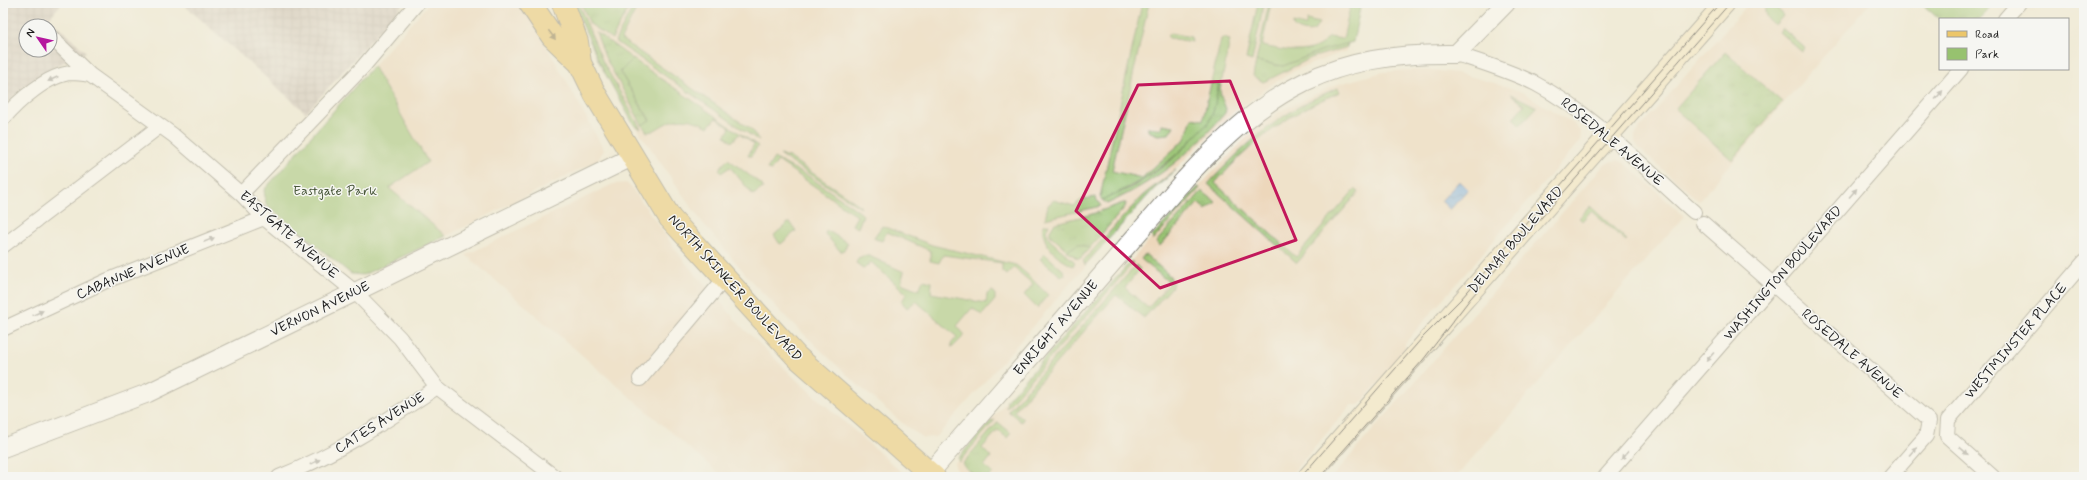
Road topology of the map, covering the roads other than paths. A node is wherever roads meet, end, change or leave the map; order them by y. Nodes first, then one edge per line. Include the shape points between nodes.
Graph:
1 (417, 3) edge
2 (530, 3) edge
3 (562, 3) edge
4 (1506, 3) edge
5 (1725, 3) edge
6 (2019, 3) edge
7 (2006, 18) edge
8 (58, 43) edge
9 (1456, 54) junction
10 (580, 63) junction
11 (1960, 70) edge
12 (90, 74) junction
13 (3, 119) edge
14 (160, 126) junction
15 (1608, 135) junction
16 (632, 157) junction
17 (1185, 179) joint
18 (241, 194) junction
19 (264, 218) junction
20 (3, 246) edge
21 (2084, 262) edge
22 (726, 277) junction
23 (1772, 285) junction
24 (355, 292) junction
25 (3, 329) edge
26 (640, 379) dead end
27 (437, 387) junction
28 (3, 448) edge
29 (930, 476) edge
30 (279, 477) edge
31 (555, 477) edge
32 (1308, 477) edge
33 (1605, 477) edge
34 (1890, 477) edge
35 (1993, 477) edge

1 - 18 street via 362,68
2 -> 10 main road, NORTH SKINKER BOULEVARD via 552,36
3 - 10 main road, NORTH SKINKER BOULEVARD via 577,42
4 - 9 street
5 - 15 main road, DELMAR BOULEVARD
6 - 7 street
8 - 12 street, EASTGATE AVENUE
9 - 15 street, ROSEDALE AVENUE via 1535,83 1575,108
9 - 17 street, ROSEDALE AVENUE via 1384,57 1344,66 1314,77 1252,114
10 - 16 main road, NORTH SKINKER BOULEVARD via 608,119
23 -> 11 street, WASHINGTON BOULEVARD
12 -> 13 street via 71,73 52,78 28,94
12 - 14 street, EASTGATE AVENUE
14 - 18 street, EASTGATE AVENUE
14 - 20 street
15 - 23 street, ROSEDALE AVENUE
15 - 32 main road, DELMAR BOULEVARD
16 - 22 main road, NORTH SKINKER BOULEVARD via 670,218
16 - 24 street, VERNON AVENUE
17 - 29 street, ENRIGHT AVENUE
18 - 19 street, EASTGATE AVENUE
19 - 24 street, EASTGATE AVENUE
25 -> 19 street, CABANNE AVENUE via 106,281
21 -> 35 street, WESTMINSTER PLACE via 1948,420 1947,436
22 - 26 street
22 - 29 main road, NORTH SKINKER BOULEVARD via 797,357
23 -> 33 street, WASHINGTON BOULEVARD
34 -> 23 street, ROSEDALE AVENUE via 1926,436 1929,421
24 - 27 street, EASTGATE AVENUE via 400,338
24 - 28 street, VERNON AVENUE via 148,393
30 -> 27 street, CATES AVENUE via 307,466 366,435
27 - 31 street, EASTGATE AVENUE

